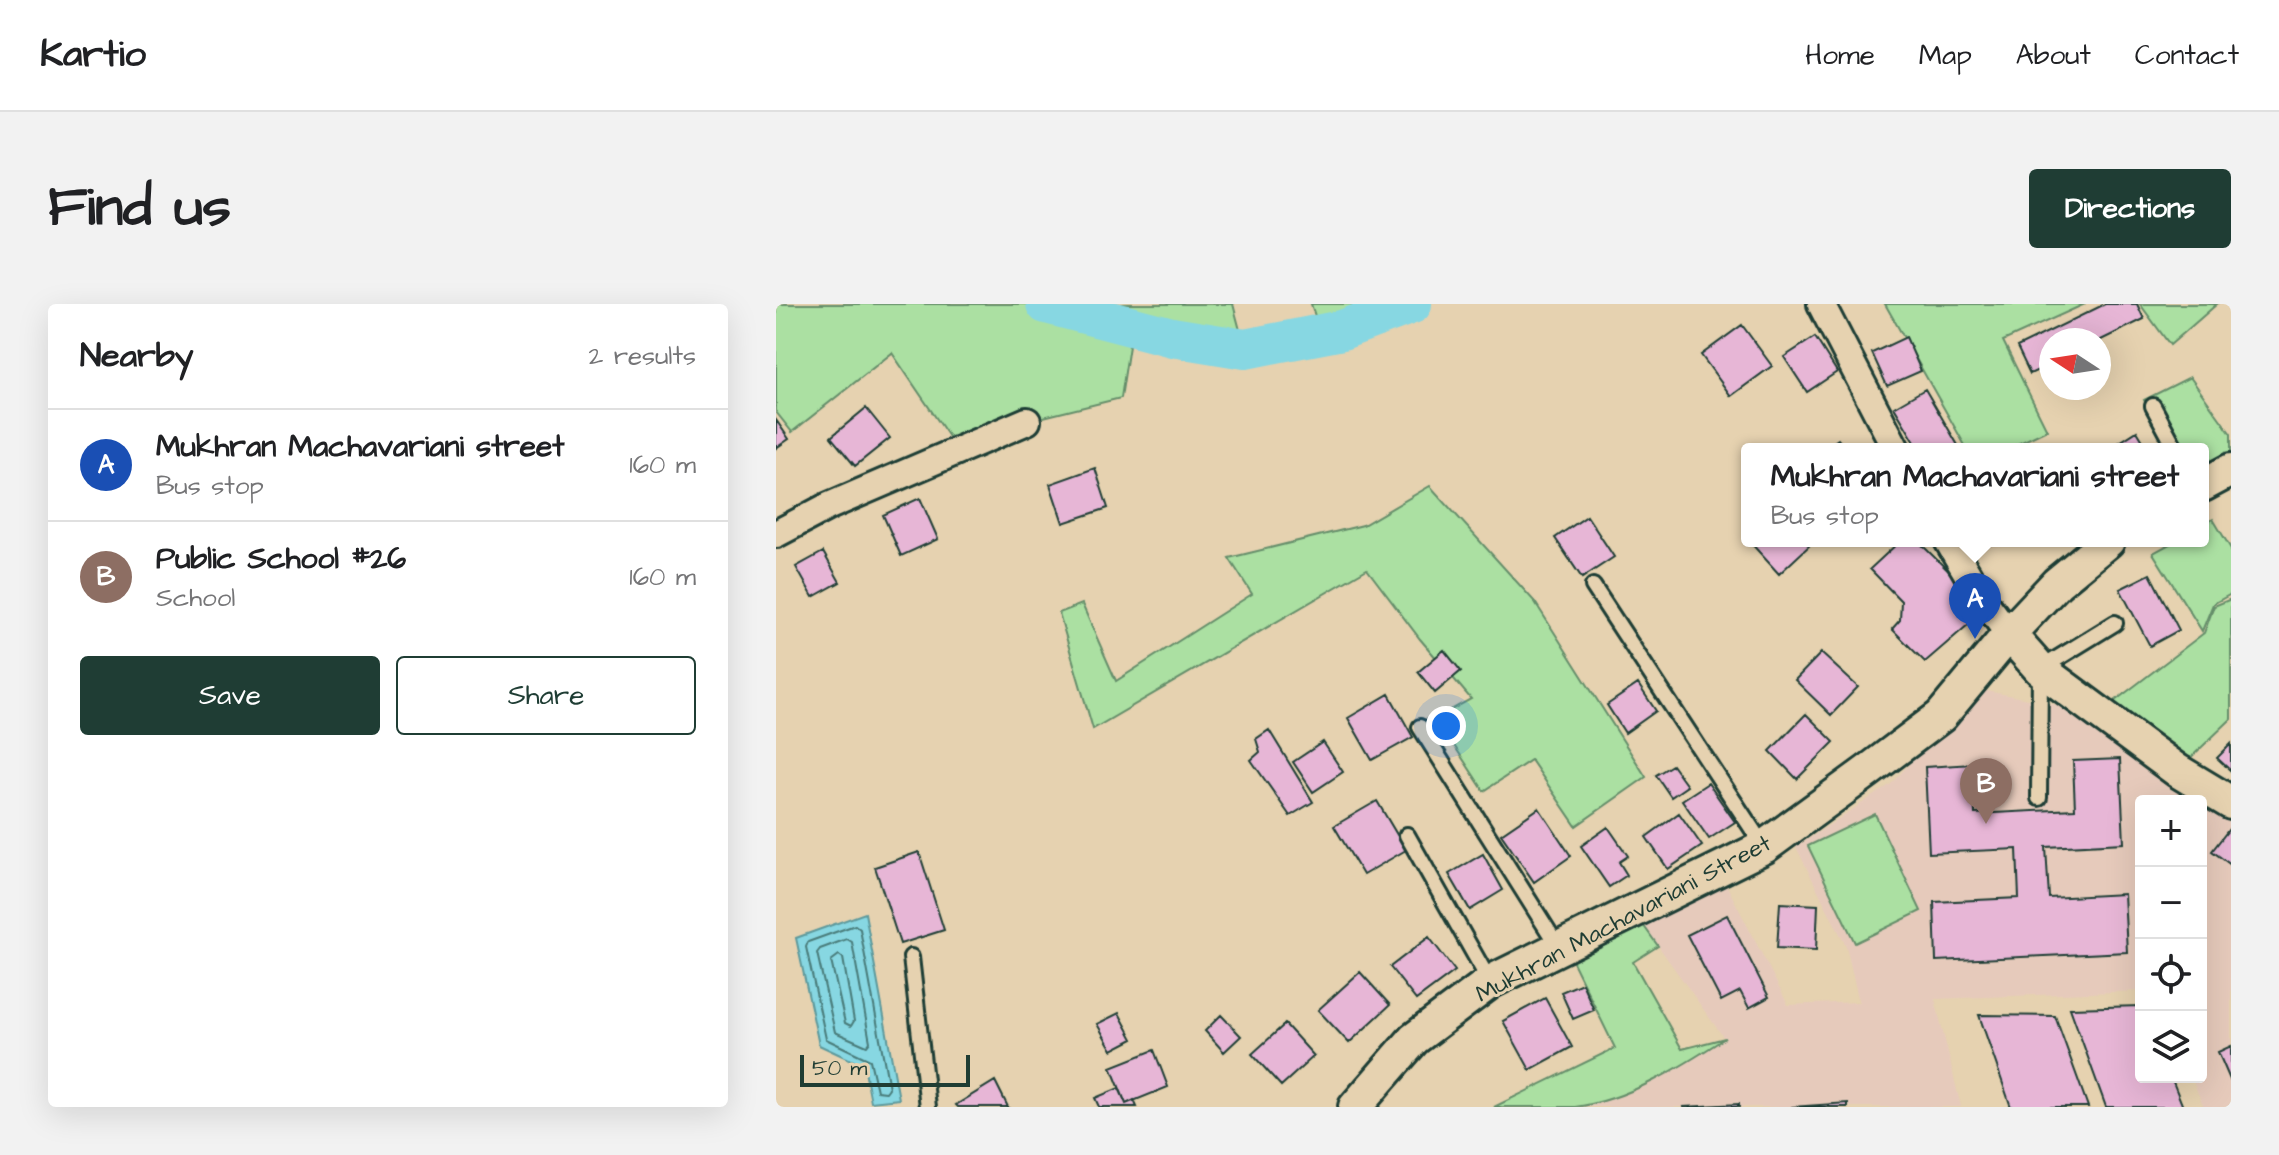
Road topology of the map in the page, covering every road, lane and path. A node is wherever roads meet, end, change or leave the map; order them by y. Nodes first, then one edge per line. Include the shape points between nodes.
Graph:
1 (1821, 304) edge
2 (2153, 406) dead end
3 (1027, 421) dead end
4 (1893, 443) edge
5 (2173, 443) edge
6 (2231, 470) edge
7 (2209, 482) edge
8 (776, 534) edge
9 (1952, 547) edge
10 (2101, 547) edge
11 (1593, 586) dead end
12 (2115, 623) dead end
13 (2009, 634) junction
14 (2040, 669) junction
15 (1420, 727) dead end
16 (2039, 798) dead end
17 (2231, 803) edge
18 (1407, 835) dead end
19 (1764, 847) junction
20 (1559, 948) junction
21 (911, 957) dead end
22 (1490, 982) junction
23 (928, 1107) edge
24 (1355, 1107) edge

1 - 4 street
2 - 5 lane
3 - 8 street
6 - 7 street
9 - 13 street
10 - 13 street, Mukhran Machavariani Street
11 - 19 lane
12 - 14 lane
13 - 14 street
13 - 19 street, Mukhran Machavariani Street via 1941,716
14 - 16 lane
14 - 17 street via 2178,771
15 - 20 lane
18 - 22 lane
19 - 20 street, Mukhran Machavariani Street
20 - 22 street, Mukhran Machavariani Street
21 - 23 lane
22 - 24 street, Mukhran Machavariani Street via 1414,1039

